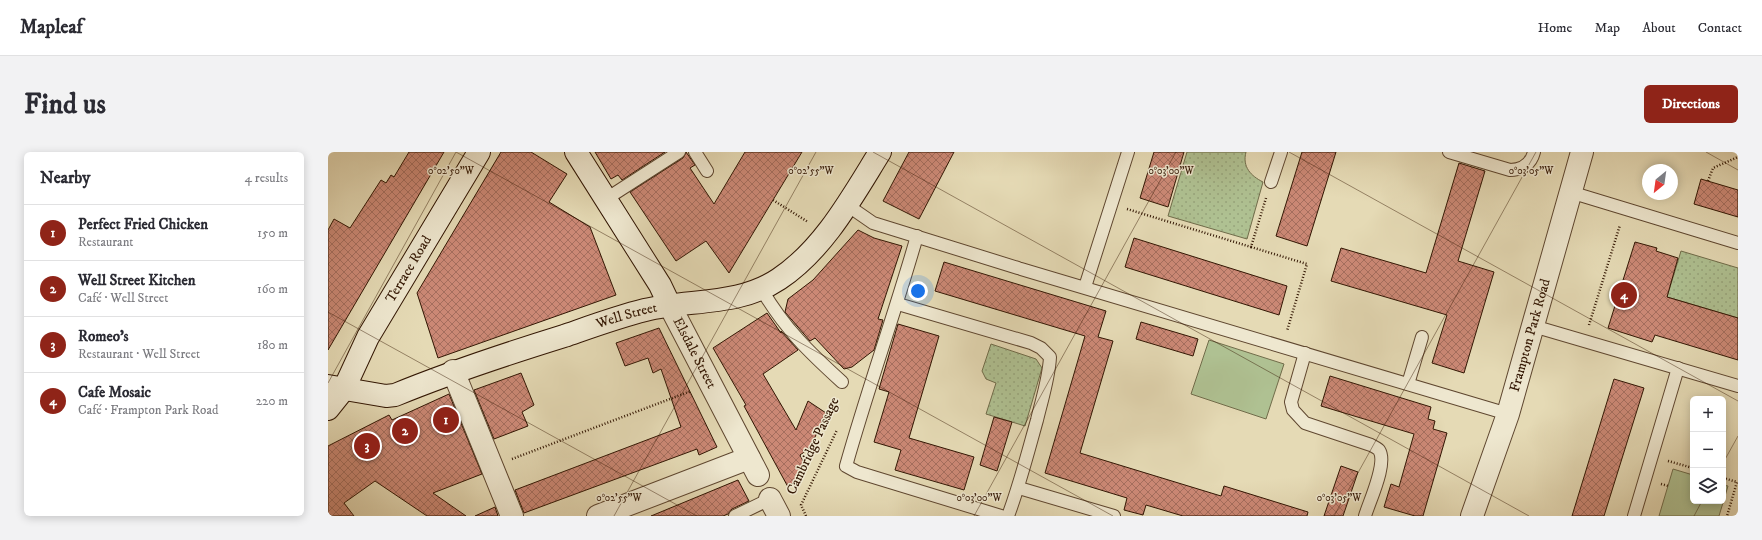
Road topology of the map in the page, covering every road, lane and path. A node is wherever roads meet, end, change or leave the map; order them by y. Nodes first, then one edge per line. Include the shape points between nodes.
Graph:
1 (479, 152) edge
2 (679, 152) edge
3 (695, 152) edge
4 (880, 152) edge
5 (1128, 152) edge
6 (1281, 152) edge
7 (1449, 152) edge
8 (1534, 152) edge
9 (1582, 152) edge
10 (583, 154) edge
11 (1738, 157) edge
12 (707, 170) dead end
13 (1708, 181) dead end
14 (1271, 182) joint
15 (1570, 192) junction
16 (606, 199) junction
17 (773, 200) dead end
18 (847, 205) junction
19 (1111, 205) junction
20 (1625, 209) junction
21 (825, 234) junction
22 (917, 236) junction
23 (1738, 243) edge
24 (1251, 247) junction
25 (1085, 287) junction
26 (762, 290) junction
27 (898, 304) junction
28 (670, 306) junction
29 (1532, 326) junction
30 (1422, 337) dead end
31 (1584, 340) junction
32 (1282, 346) junction
33 (1305, 353) junction
34 (1678, 368) junction
35 (453, 371) junction
36 (842, 382) dead end
37 (710, 384) junction
38 (1408, 384) junction
39 (1738, 386) edge
40 (336, 388) edge
41 (328, 409) edge
42 (1508, 414) junction
43 (838, 427) dead end
44 (1652, 456) junction
45 (492, 466) junction
46 (1690, 467) edge
47 (1726, 479) edge
48 (1019, 488) junction
49 (775, 508) edge
50 (512, 516) edge
51 (598, 516) edge
52 (734, 516) edge
53 (806, 516) edge
54 (1002, 516) edge
55 (1008, 516) edge
56 (1114, 516) edge
57 (1364, 516) edge
58 (1472, 516) edge
59 (1634, 516) edge
60 (1727, 516) edge

1 - 40 street, Terrace Road
2 - 16 lane
3 - 12 lane
4 - 18 street, Well Street
5 - 19 lane
6 - 14 lane
7 - 8 lane via 1510,170 1519,170 1527,165
9 - 15 street, Frampton Park Road
10 - 16 street, Elsdale Street
11 - 13 path via 1713,168
14 - 24 path
15 - 20 lane
15 - 29 street, Frampton Park Road
16 - 28 street, Elsdale Street via 660,285
17 - 21 path
18 - 21 street, Well Street
18 - 22 lane via 873,223
19 - 24 path
19 - 25 lane
20 - 23 lane
20 - 31 path
21 - 26 street, Well Street via 796,267
22 - 25 lane
22 - 27 lane
24 - 32 path via 1307,264
25 - 32 lane
26 - 28 street, Well Street via 728,299
26 - 36 lane, Cambridge Passage via 791,333
27 - 48 lane via 1031,342 1050,357 1046,383
27 - 54 lane via 867,391 846,466 857,472
28 - 35 street, Well Street via 644,310
28 - 37 street, Elsdale Street
29 - 31 lane
29 - 42 street, Frampton Park Road
30 - 38 lane
31 - 34 lane
32 - 33 lane
33 - 38 lane
33 - 57 lane via 1291,402 1298,417 1305,423 1379,450 1382,462
34 - 39 lane
34 - 44 lane
35 - 40 street, Well Street via 386,396
35 - 45 street
37 - 45 path
37 - 51 street, Elsdale Street via 753,467
38 - 42 lane
40 - 41 street
42 - 58 street, Frampton Park Road
43 - 53 path, Cambridge Passage via 801,505
44 - 46 path
44 - 59 lane
45 - 50 street
47 - 60 path via 1737,482
48 - 55 lane
48 - 56 lane
49 - 52 lane

